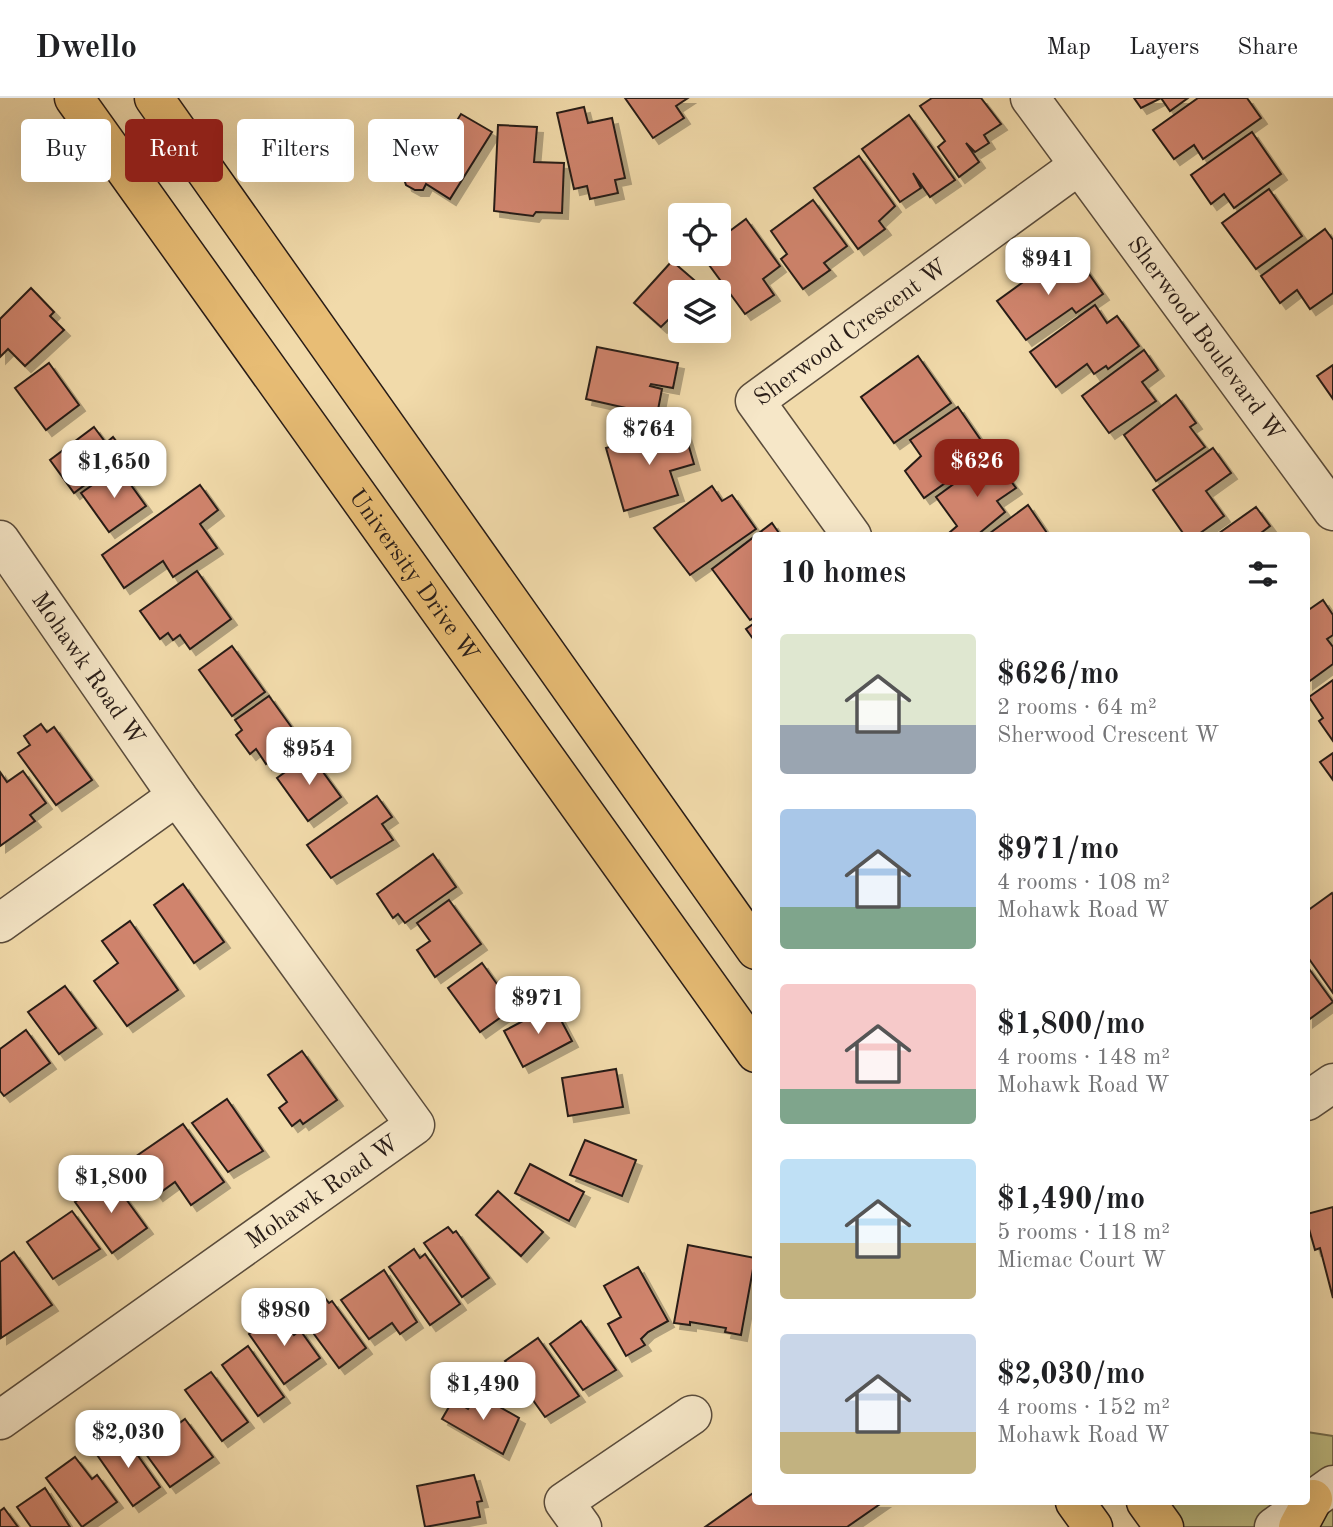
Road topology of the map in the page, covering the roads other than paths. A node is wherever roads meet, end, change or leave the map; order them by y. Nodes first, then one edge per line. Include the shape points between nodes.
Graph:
1 (74, 98) edge
2 (1030, 98) edge
3 (159, 102) edge
4 (1078, 166) junction
5 (1333, 511) edge
6 (849, 532) edge
7 (0, 540) edge
8 (177, 796) junction
9 (0, 923) edge
10 (752, 944) edge
11 (752, 1047) edge
12 (1333, 1083) edge
13 (1310, 1099) edge
14 (692, 1415) dead end
15 (0, 1420) edge
16 (1314, 1504) edge
17 (1077, 1505) edge
18 (1148, 1505) edge
19 (582, 1527) edge
20 (1093, 1527) edge
21 (1164, 1527) edge
22 (1273, 1527) edge

1 - 11 main road, University Drive W
2 - 4 street, Sherwood Boulevard W
3 - 10 main road
4 - 5 street, Sherwood Boulevard W
4 - 6 street, Sherwood Crescent W via 755,401
7 - 8 street, Mohawk Road W
8 - 9 street
8 - 15 street, Mohawk Road W via 415,1125
12 - 13 street
14 - 19 street via 564,1502
16 - 22 street
17 - 20 main road
18 - 21 main road

